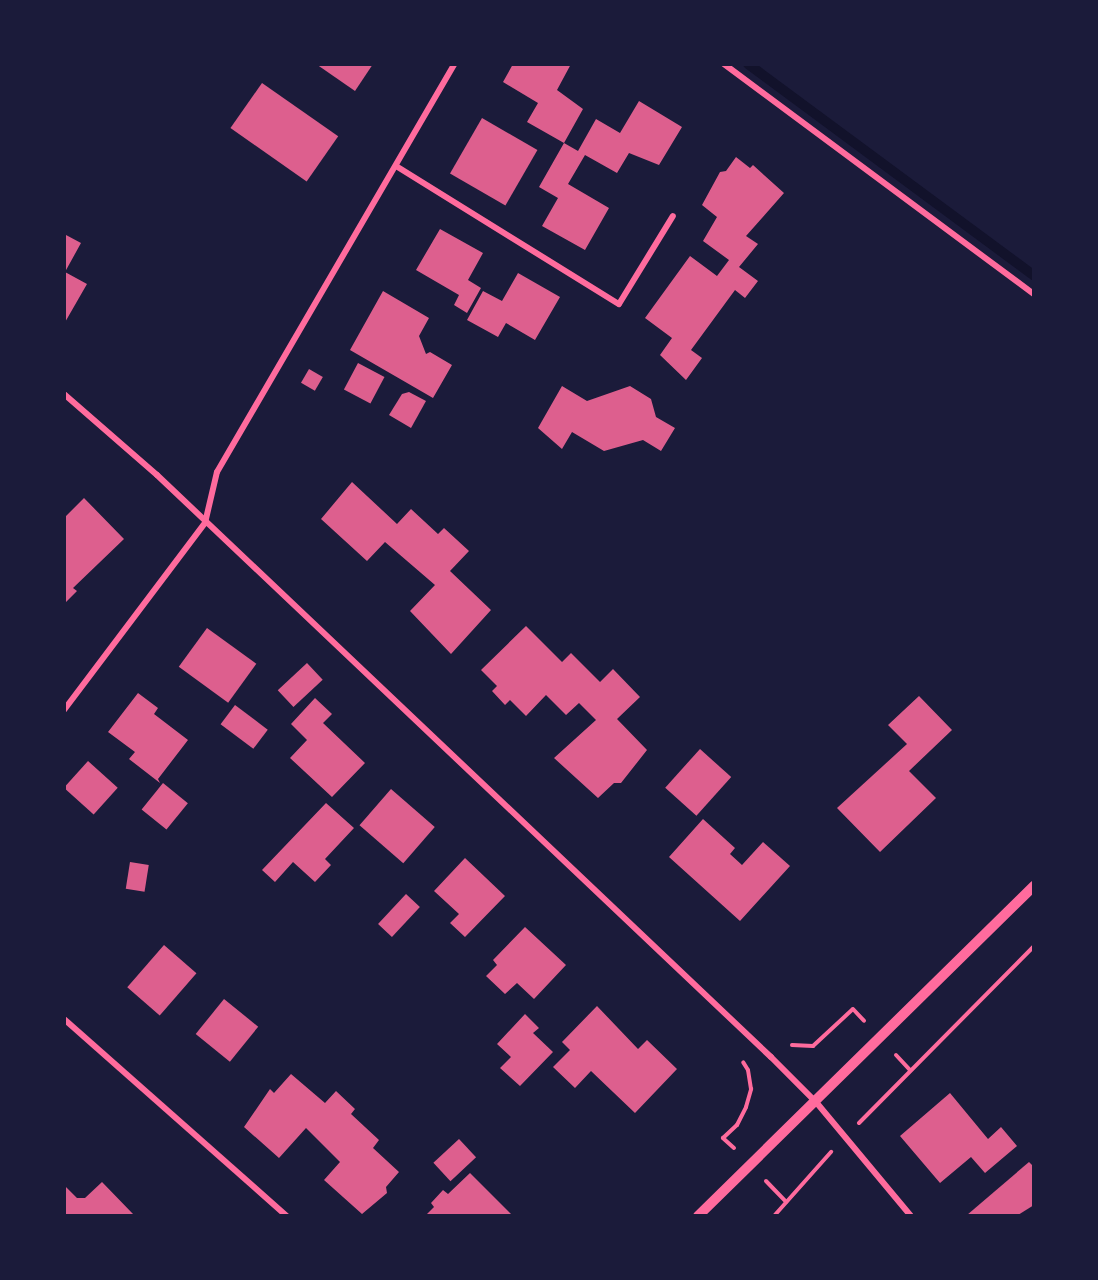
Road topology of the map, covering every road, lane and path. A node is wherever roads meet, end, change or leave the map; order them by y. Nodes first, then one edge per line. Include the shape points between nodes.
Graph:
1 (454, 64) edge
2 (724, 64) edge
3 (396, 166) junction
4 (673, 216) dead end
5 (1034, 294) edge
6 (64, 394) edge
7 (205, 524) junction
8 (64, 710) edge
9 (1034, 886) edge
10 (1034, 946) edge
11 (853, 1009) dead end
12 (64, 1019) edge
13 (750, 1037) junction
14 (786, 1043) dead end
15 (816, 1102) junction
16 (845, 1137) junction
17 (723, 1138) dead end
18 (287, 1215) edge
19 (698, 1215) edge
20 (774, 1215) edge
21 (912, 1215) edge

1 - 3 street
2 - 5 street
3 - 4 street via 619,304
3 - 7 street via 217,472
6 - 7 street
7 - 8 street
7 - 13 street
9 - 15 street
10 - 16 path
11 - 14 path via 813,1046
12 - 18 street
13 - 15 street
13 - 17 path via 737,1055 748,1070 751,1089 737,1125
15 - 16 street
15 - 19 street
16 - 20 path
16 - 21 street

